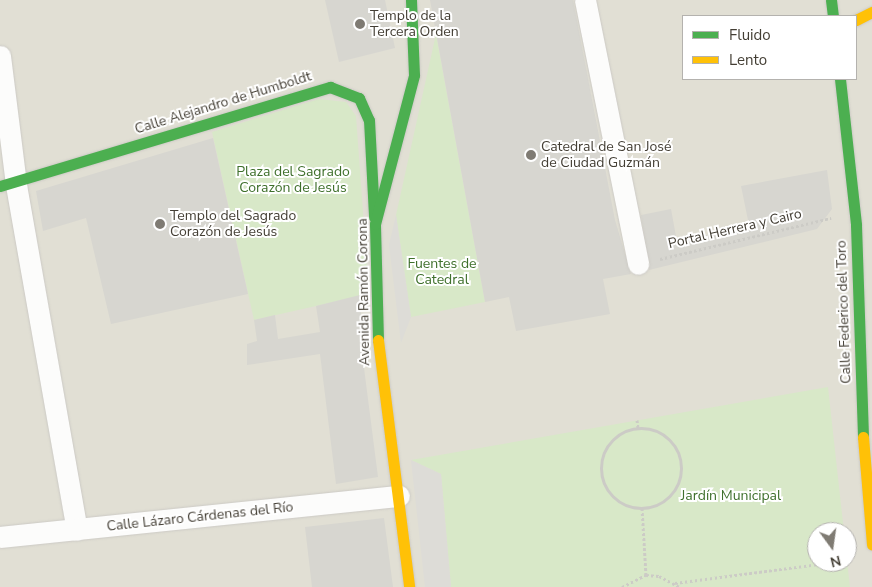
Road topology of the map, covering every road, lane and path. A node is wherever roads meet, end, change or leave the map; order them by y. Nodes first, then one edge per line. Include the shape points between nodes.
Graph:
1 (411, 0) edge
2 (586, 0) edge
3 (831, 0) edge
4 (872, 12) edge
5 (833, 15) edge
6 (857, 20) edge
7 (0, 56) edge
8 (840, 80) edge
9 (8, 185) edge
10 (836, 216) dead end
11 (375, 224) junction
12 (638, 264) joint
13 (636, 420) dead end
14 (638, 428) junction
15 (868, 483) edge
16 (399, 496) junction
17 (642, 508) junction
18 (77, 530) junction
19 (0, 537) edge
20 (872, 545) edge
21 (807, 566) edge
22 (646, 575) junction
23 (675, 583) junction
24 (409, 587) edge
25 (622, 587) edge
26 (680, 587) edge

1 - 11 main road, Avenida Ramón Corona via 414,75
2 - 12 street
3 - 5 main road
4 - 6 main road
7 - 9 street
8 - 15 main road, Calle Federico del Toro via 856,224
9 - 11 main road, Calle Alejandro de Humboldt via 320,88 340,88 359,98 369,120
9 - 18 street
10 - 12 path, Portal Herrera y Cairo
11 - 16 main road, Avenida Ramón Corona via 379,366
13 - 14 path
14 - 17 path via 612,440 600,465 607,491 629,506
14 - 17 path via 661,432 671,440 682,464 676,489 667,499
15 - 20 main road, Calle Federico del Toro
16 - 18 street, Calle Lázaro Cárdenas del Río
16 - 24 main road, Avenida Ramón Corona
17 - 22 path
18 - 19 street, Calle Lázaro Cárdenas del Río
21 - 23 path
22 - 23 path
22 - 25 path
23 - 26 path

